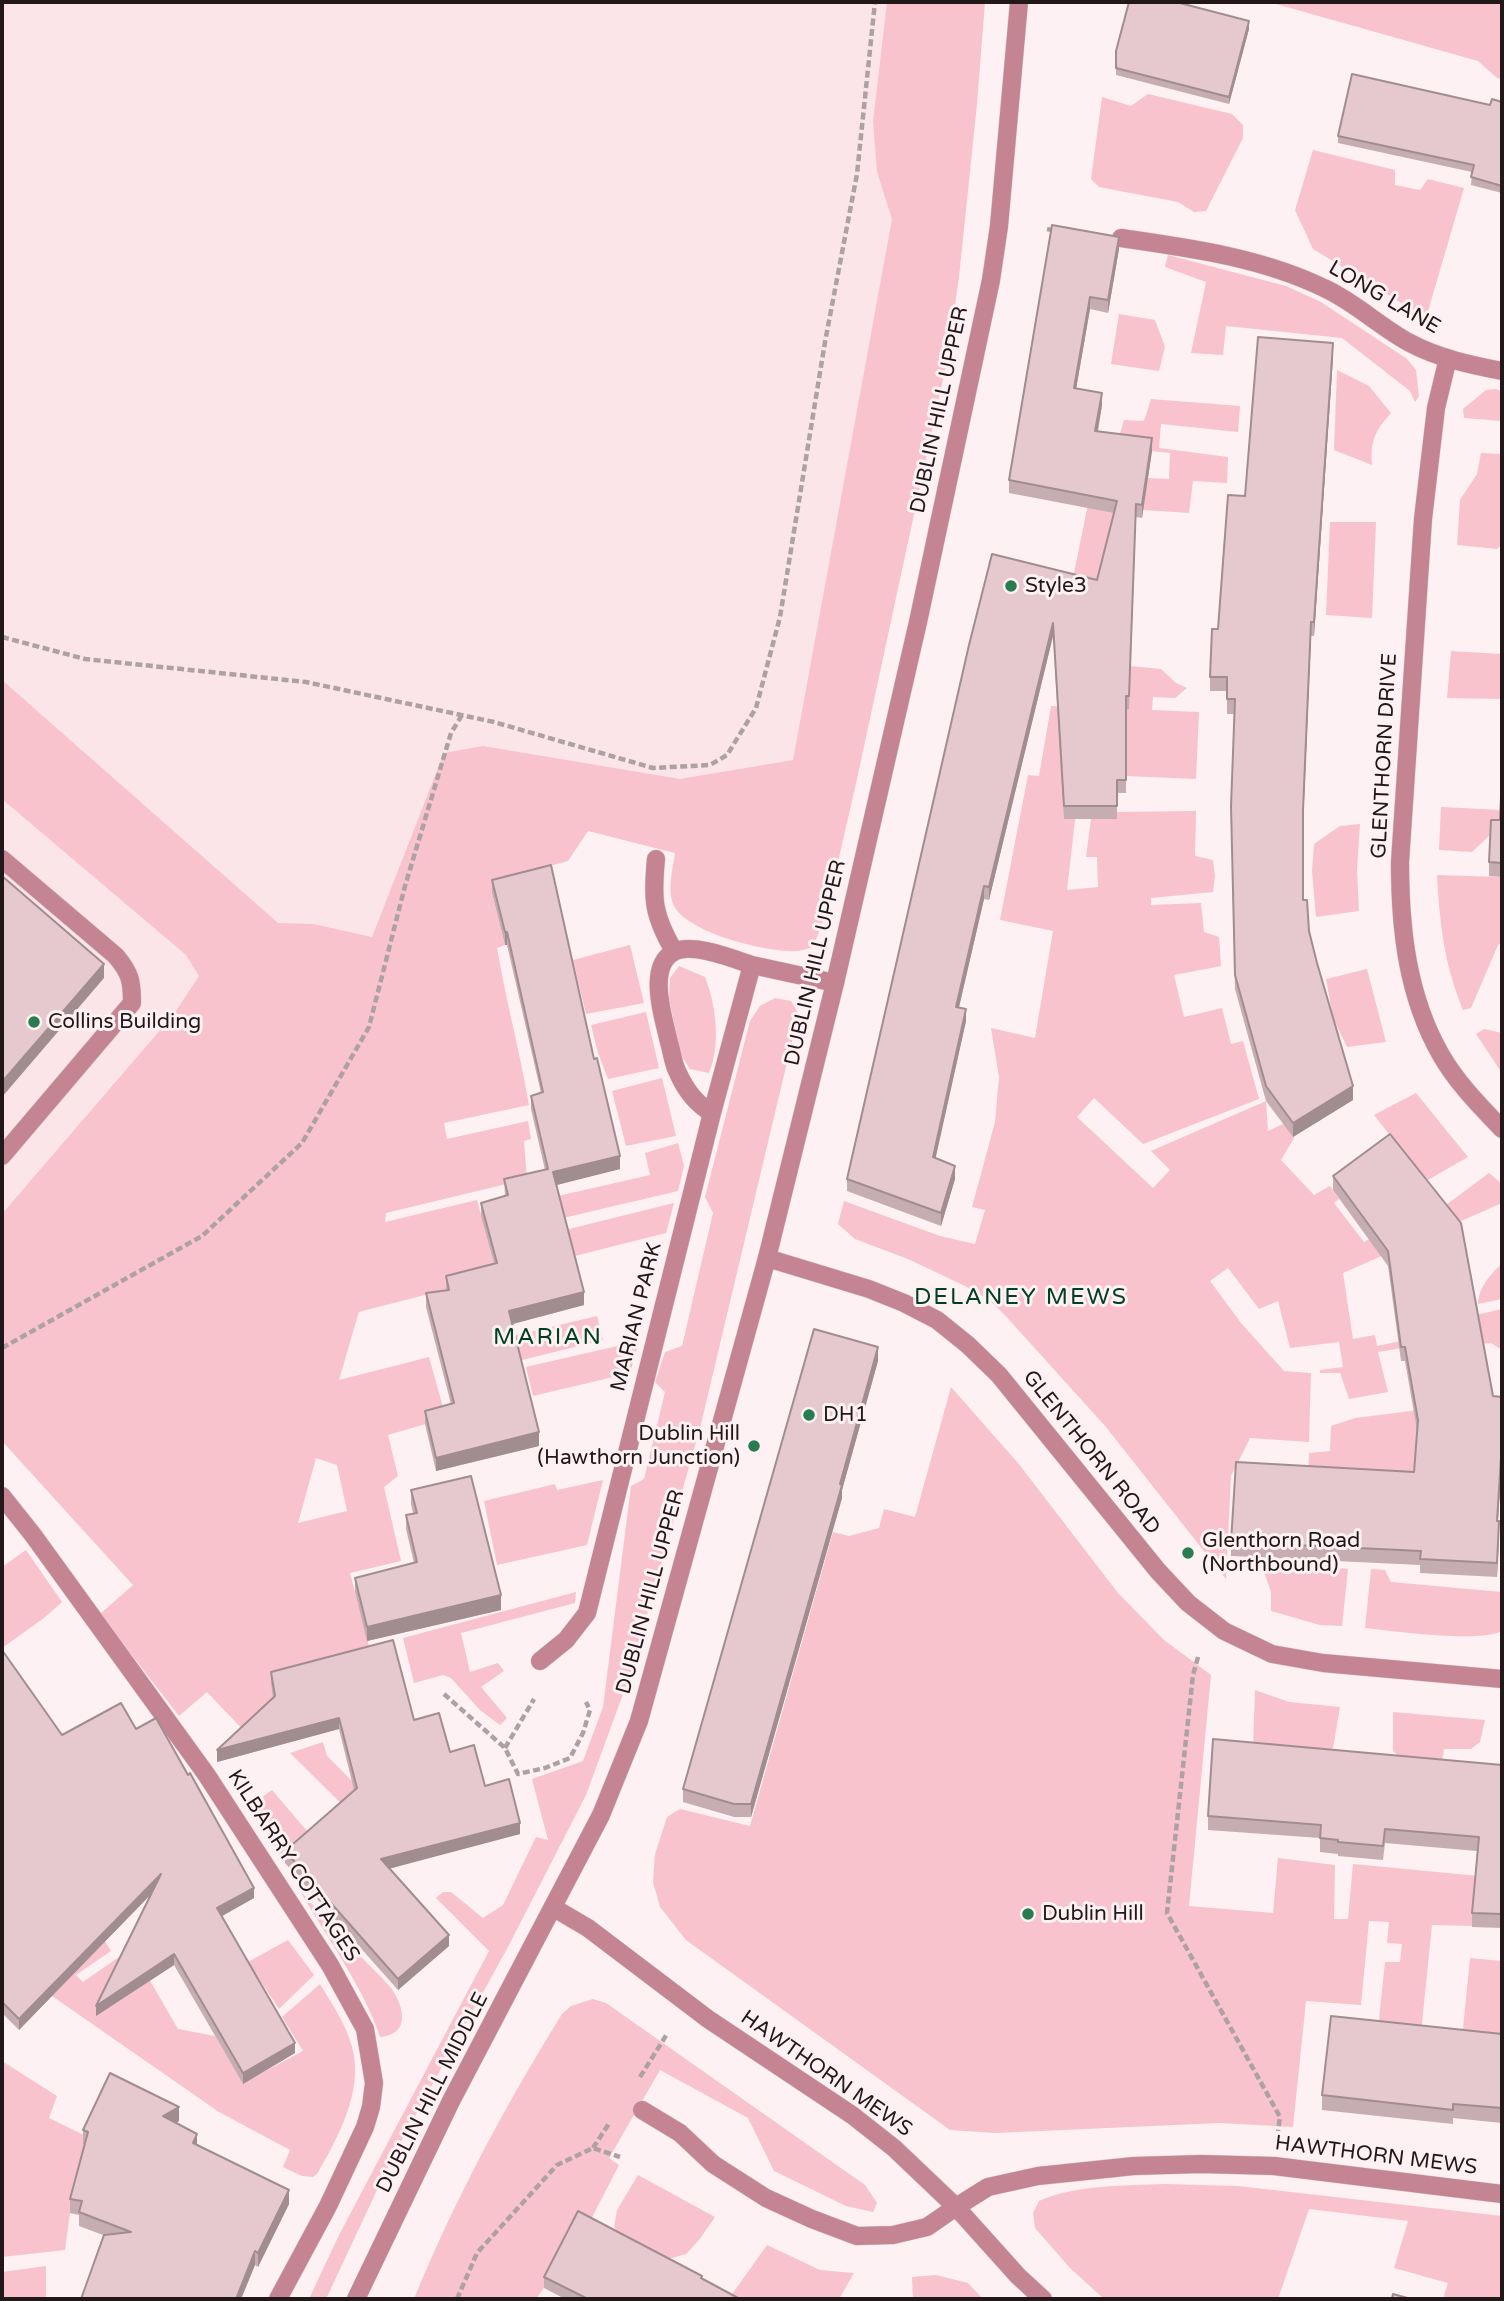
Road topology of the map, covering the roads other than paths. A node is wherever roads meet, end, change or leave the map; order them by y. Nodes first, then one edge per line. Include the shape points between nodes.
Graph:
1 (1018, 6) edge
2 (1121, 239) edge
3 (1448, 358) junction
4 (1502, 371) edge
5 (2, 859) edge
6 (656, 859) dead end
7 (674, 951) junction
8 (752, 965) junction
9 (835, 983) junction
10 (712, 1113) junction
11 (1502, 1129) edge
12 (2, 1156) edge
13 (767, 1258) junction
14 (2, 1496) edge
15 (540, 1661) dead end
16 (1502, 1679) edge
17 (554, 1908) junction
18 (642, 2110) dead end
19 (1502, 2194) edge
20 (957, 2207) junction
21 (278, 2299) edge
22 (356, 2299) edge
23 (1043, 2299) edge

1 - 9 street, DUBLIN HILL UPPER via 991,280
2 - 3 street, LONG LANE via 1266,265 1327,289 1411,344
3 - 4 street, LONG LANE
3 - 11 street, GLENTHORN DRIVE via 1432,433 1423,519 1400,902 1419,1009 1441,1056
5 - 12 street via 116,956 129,972 132,1003
6 - 7 street via 653,896 660,928
7 - 8 street via 718,954
7 - 10 street via 662,963 660,1004 677,1072 698,1105
8 - 9 street
8 - 10 street, MARIAN PARK
9 - 13 street, DUBLIN HILL UPPER
10 - 15 street, MARIAN PARK via 587,1613 566,1640
13 - 16 street, GLENTHORN ROAD via 904,1303 937,1320 968,1345 999,1375 1158,1571 1188,1604 1224,1631 1272,1654 1323,1663
13 - 17 street, DUBLIN HILL UPPER via 639,1721 601,1815
14 - 21 street, KILBARRY COTTAGES via 206,1774 330,1965 365,2029 374,2083 365,2127
17 - 20 street, HAWTHORN MEWS via 852,2115
17 - 22 street, DUBLIN HILL MIDDLE via 451,2101
18 - 20 street via 766,2198 858,2236 893,2235 927,2227
19 - 20 street, HAWTHORN MEWS via 1274,2166 1201,2164 1038,2176 988,2187
20 - 23 street

